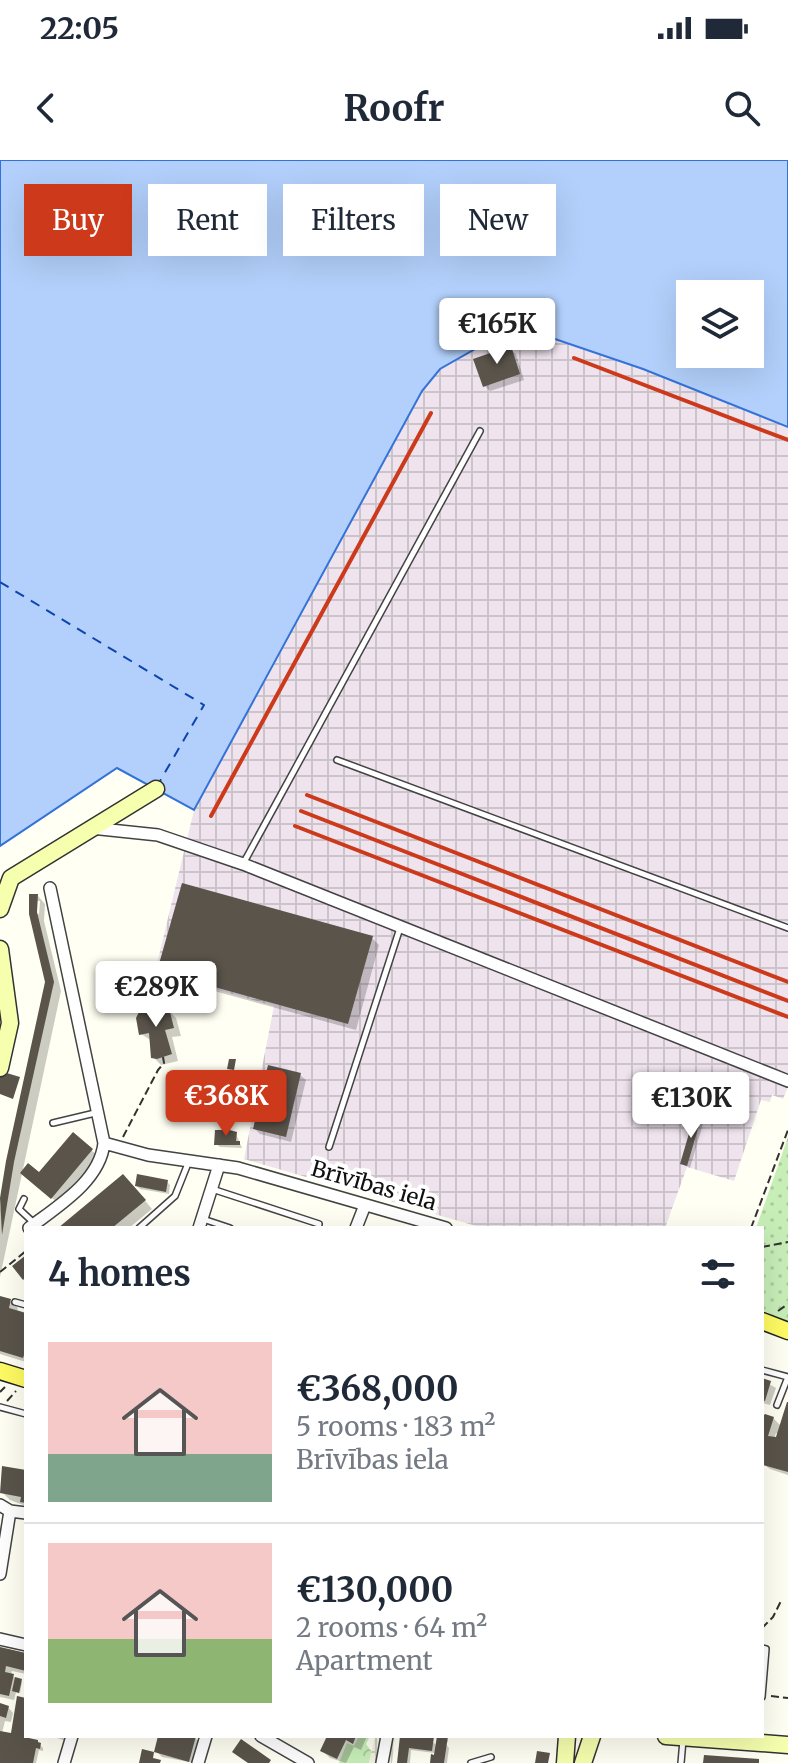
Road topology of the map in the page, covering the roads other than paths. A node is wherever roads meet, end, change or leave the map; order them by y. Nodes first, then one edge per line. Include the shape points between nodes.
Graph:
1 (480, 431) dead end
2 (337, 760) dead end
3 (156, 789) dead end
4 (91, 828) junction
5 (243, 864) junction
6 (50, 888) dead end
7 (0, 909) edge
8 (400, 927) junction
9 (788, 928) edge
10 (0, 949) edge
11 (0, 1068) edge
12 (788, 1081) edge
13 (98, 1113) junction
14 (53, 1123) dead end
15 (104, 1143) junction
16 (329, 1147) dead end
17 (189, 1161) junction
18 (219, 1165) junction
19 (212, 1189) junction
20 (24, 1199) dead end
21 (365, 1205) junction
22 (201, 1224) edge
23 (28, 1226) edge
24 (31, 1226) edge
25 (141, 1226) edge
26 (318, 1226) edge
27 (357, 1226) edge
28 (439, 1226) edge
29 (15, 1302) dead end
30 (24, 1304) edge
31 (764, 1322) edge
32 (788, 1331) edge
33 (0, 1371) edge
34 (764, 1371) edge
35 (788, 1377) edge
36 (24, 1378) edge
37 (1, 1404) edge
38 (777, 1405) dead end
39 (24, 1413) edge
40 (5, 1508) edge
41 (0, 1574) edge
42 (0, 1639) edge
43 (24, 1645) edge
44 (764, 1648) edge
45 (764, 1672) edge
46 (71, 1738) edge
47 (206, 1738) edge
48 (264, 1738) edge
49 (387, 1738) edge
50 (567, 1738) edge
51 (591, 1738) edge
52 (683, 1738) edge
53 (716, 1738) edge
54 (759, 1740) edge
55 (788, 1745) edge
56 (491, 1757) dead end
57 (202, 1762) edge
58 (64, 1763) edge
59 (308, 1763) edge
60 (382, 1763) edge
61 (471, 1763) edge
62 (565, 1763) edge
63 (583, 1763) edge
64 (681, 1763) edge

1 - 5 lane
2 - 9 lane
3 - 4 street
4 - 5 street via 158,835
4 - 7 street via 11,878
5 - 8 street
6 - 13 street
8 - 12 street
8 - 16 lane
10 - 11 street via 10,1023
13 - 14 lane
13 - 15 street
15 - 17 street, Brīvības iela
15 - 24 street via 93,1175
17 - 18 street, Brīvības iela
17 - 25 lane via 175,1196
18 - 19 street
18 - 21 street, Brīvības iela
19 - 22 street
19 - 26 lane
20 - 23 lane via 19,1209
21 - 27 street
21 - 28 street, Brīvības iela
29 - 30 lane
31 - 32 main road
33 - 36 main road
34 - 35 lane
35 - 38 lane
37 - 39 lane
40 - 41 street
42 - 43 street
44 - 45 lane
46 - 58 street
47 - 57 street
48 - 59 street
49 - 60 street
50 - 62 street
51 - 63 street
52 - 53 street
52 - 64 lane
53 - 54 street
54 - 55 street
56 - 61 lane

